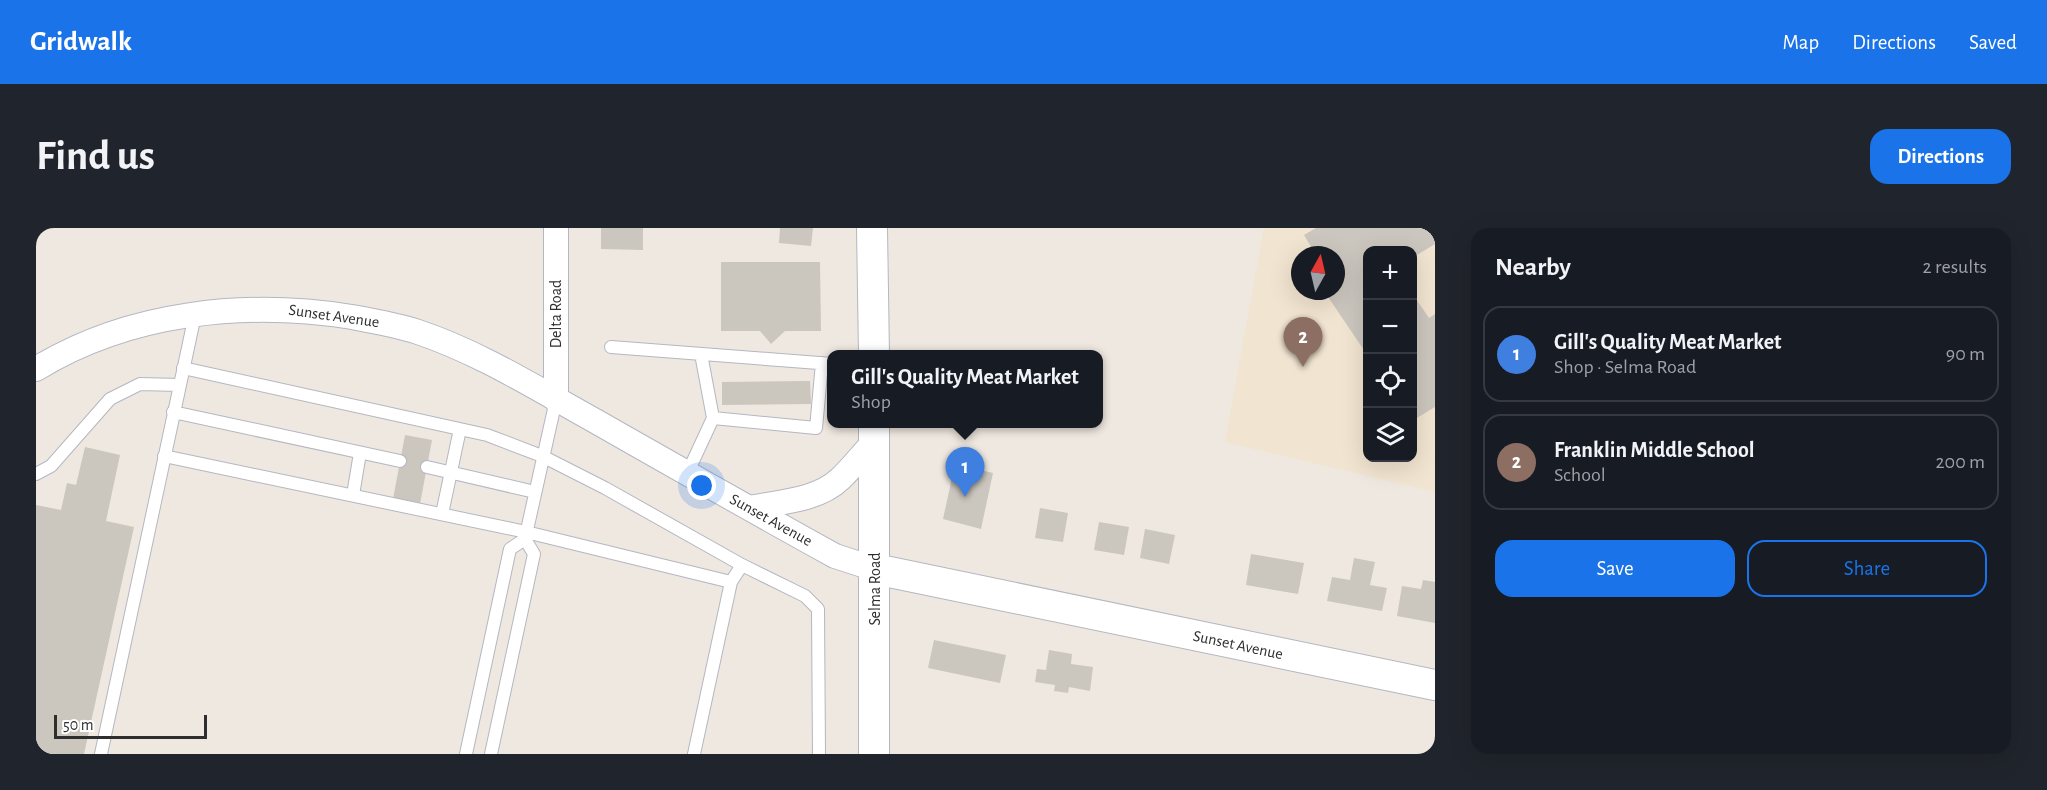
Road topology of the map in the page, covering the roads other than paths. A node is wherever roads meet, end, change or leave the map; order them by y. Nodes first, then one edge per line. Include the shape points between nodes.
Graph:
1 (556, 228) edge
2 (872, 228) edge
3 (195, 315) junction
4 (611, 347) dead end
5 (874, 350) edge
6 (701, 354) junction
7 (827, 364) edge
8 (183, 368) junction
9 (36, 369) edge
10 (179, 384) junction
11 (556, 400) junction
12 (173, 412) junction
13 (713, 418) junction
14 (460, 429) junction
15 (874, 432) edge
16 (360, 453) junction
17 (164, 456) junction
18 (542, 456) junction
19 (400, 461) dead end
20 (427, 467) dead end
21 (450, 472) junction
22 (36, 474) edge
23 (687, 474) junction
24 (535, 492) junction
25 (353, 495) junction
26 (749, 508) junction
27 (442, 514) junction
28 (525, 536) junction
29 (742, 564) junction
30 (875, 569) junction
31 (731, 582) junction
32 (1435, 685) edge
33 (101, 754) edge
34 (466, 754) edge
35 (491, 754) edge
36 (694, 754) edge
37 (819, 754) edge
38 (874, 754) edge

1 - 11 street, Delta Road
2 - 5 street
3 - 8 lane
3 - 9 street, Sunset Avenue via 141,324 100,337
3 - 11 street, Sunset Avenue via 280,309 380,322 455,346
4 - 6 lane
6 - 7 lane
6 - 13 lane
7 - 13 lane via 816,428
8 - 10 lane
8 - 14 lane
10 - 12 lane
10 - 22 lane via 140,384 110,399 51,466
11 - 18 lane
11 - 23 street, Sunset Avenue
12 - 16 lane
12 - 17 lane
13 - 23 lane
14 - 18 lane
14 - 21 lane
15 - 26 street via 839,481 803,498
15 - 30 street, Selma Road
16 - 19 lane
16 - 25 lane
17 - 25 lane
17 - 33 lane
18 - 24 lane
18 - 29 lane
20 - 21 lane
21 - 24 lane
21 - 27 lane
23 - 26 street, Sunset Avenue
24 - 28 lane
25 - 27 lane
26 - 30 street, Sunset Avenue via 835,556
27 - 28 lane
28 - 31 lane
28 - 34 lane via 510,549
28 - 35 lane via 534,554
29 - 31 lane
29 - 37 lane via 805,596 818,609
30 - 32 street, Sunset Avenue
30 - 38 street, Selma Road
31 - 36 lane

